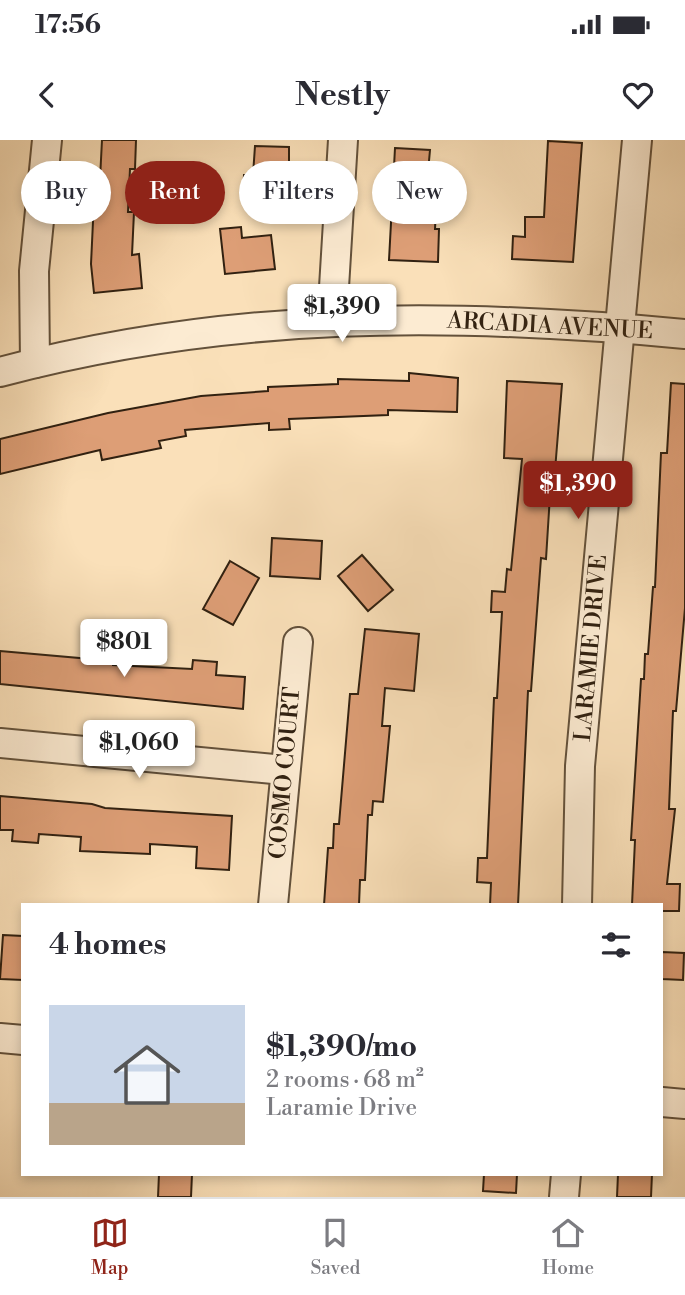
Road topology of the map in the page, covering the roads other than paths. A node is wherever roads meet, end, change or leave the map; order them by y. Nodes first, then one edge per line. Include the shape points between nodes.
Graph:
1 (47, 140) edge
2 (343, 140) edge
3 (638, 140) edge
4 (331, 320) junction
5 (620, 329) junction
6 (685, 334) edge
7 (35, 363) junction
8 (0, 372) edge
9 (298, 642) dead end
10 (0, 743) edge
11 (284, 770) junction
12 (273, 903) edge
13 (578, 903) edge
14 (0, 1038) edge
15 (21, 1040) edge
16 (663, 1102) edge
17 (685, 1104) edge
18 (566, 1176) edge
19 (564, 1197) edge

1 - 7 street via 34,271
2 - 4 street
3 - 5 street, LARAMIE DRIVE
4 - 5 street, ARCADIA AVENUE via 472,319
4 - 7 street, ARCADIA AVENUE via 167,337
5 - 6 street, ARCADIA AVENUE
5 - 13 street, LARAMIE DRIVE via 580,766
7 - 8 street, ARCADIA AVENUE
9 - 11 street, COSMO COURT
10 - 11 street
11 - 12 street, COSMO COURT
14 - 15 street
16 - 17 street
18 - 19 street

